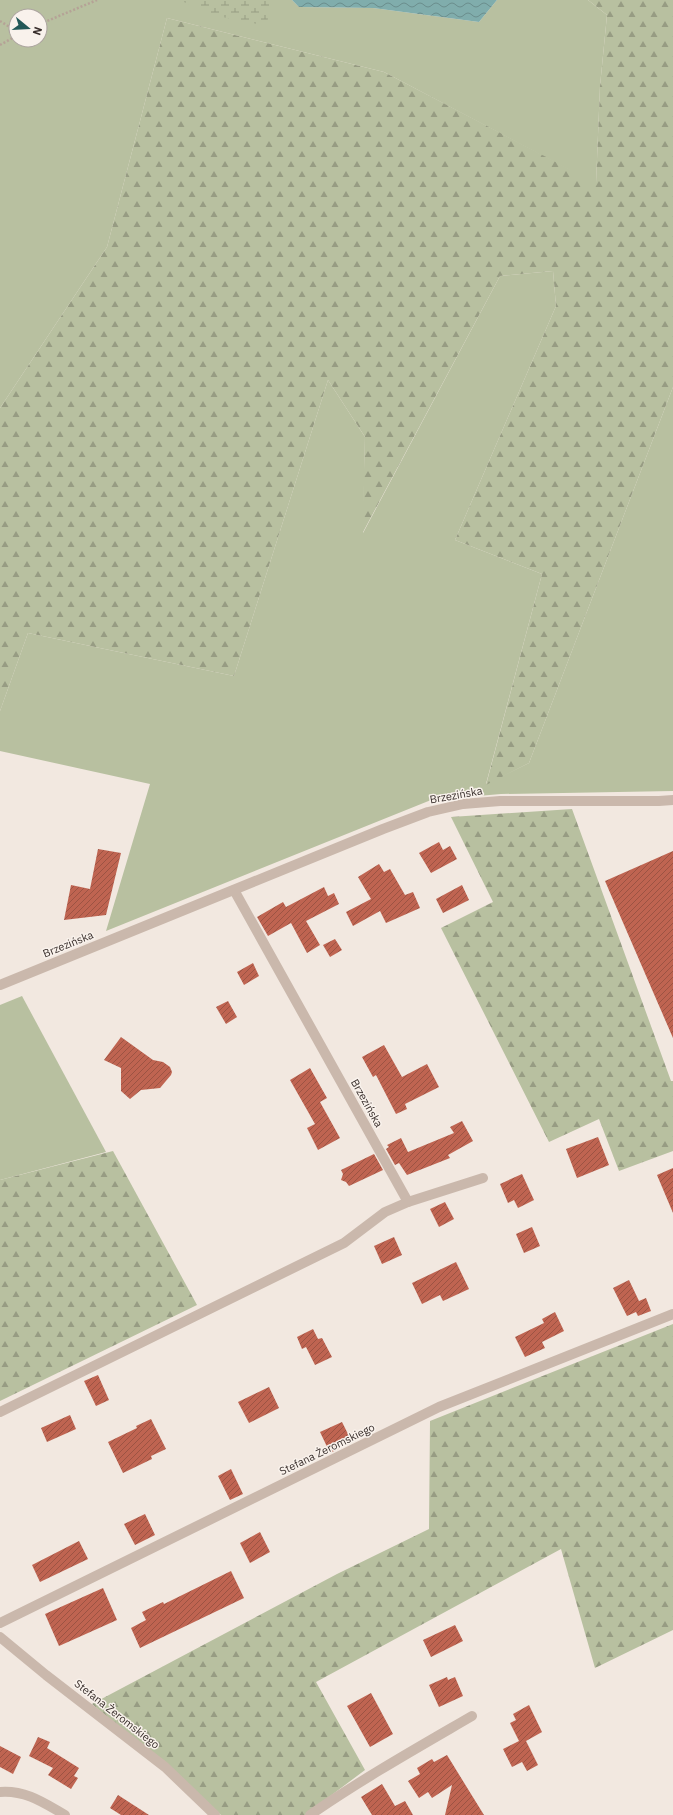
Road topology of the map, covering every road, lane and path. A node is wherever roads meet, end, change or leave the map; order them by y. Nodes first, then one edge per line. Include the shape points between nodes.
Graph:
1 (97, 0) edge
2 (48, 21) edge
3 (673, 800) edge
4 (234, 890) junction
5 (0, 985) edge
6 (483, 1178) dead end
7 (408, 1202) junction
8 (673, 1314) edge
9 (0, 1412) edge
10 (0, 1623) edge
11 (0, 1637) edge
12 (472, 1716) dead end
13 (0, 1792) edge
14 (65, 1815) edge
15 (214, 1815) edge
16 (310, 1815) edge

1 - 2 path
3 - 4 street, Brzezińska via 500,800 446,807 383,829
4 - 5 street, Brzezińska
4 - 7 street, Brzezińska
6 - 7 street
7 - 9 street via 385,1212 344,1243
8 - 10 street, Stefana Żeromskiego via 438,1408
11 - 15 street, Stefana Żeromskiego via 165,1767
12 - 16 street via 379,1770
13 - 14 street via 26,1794

